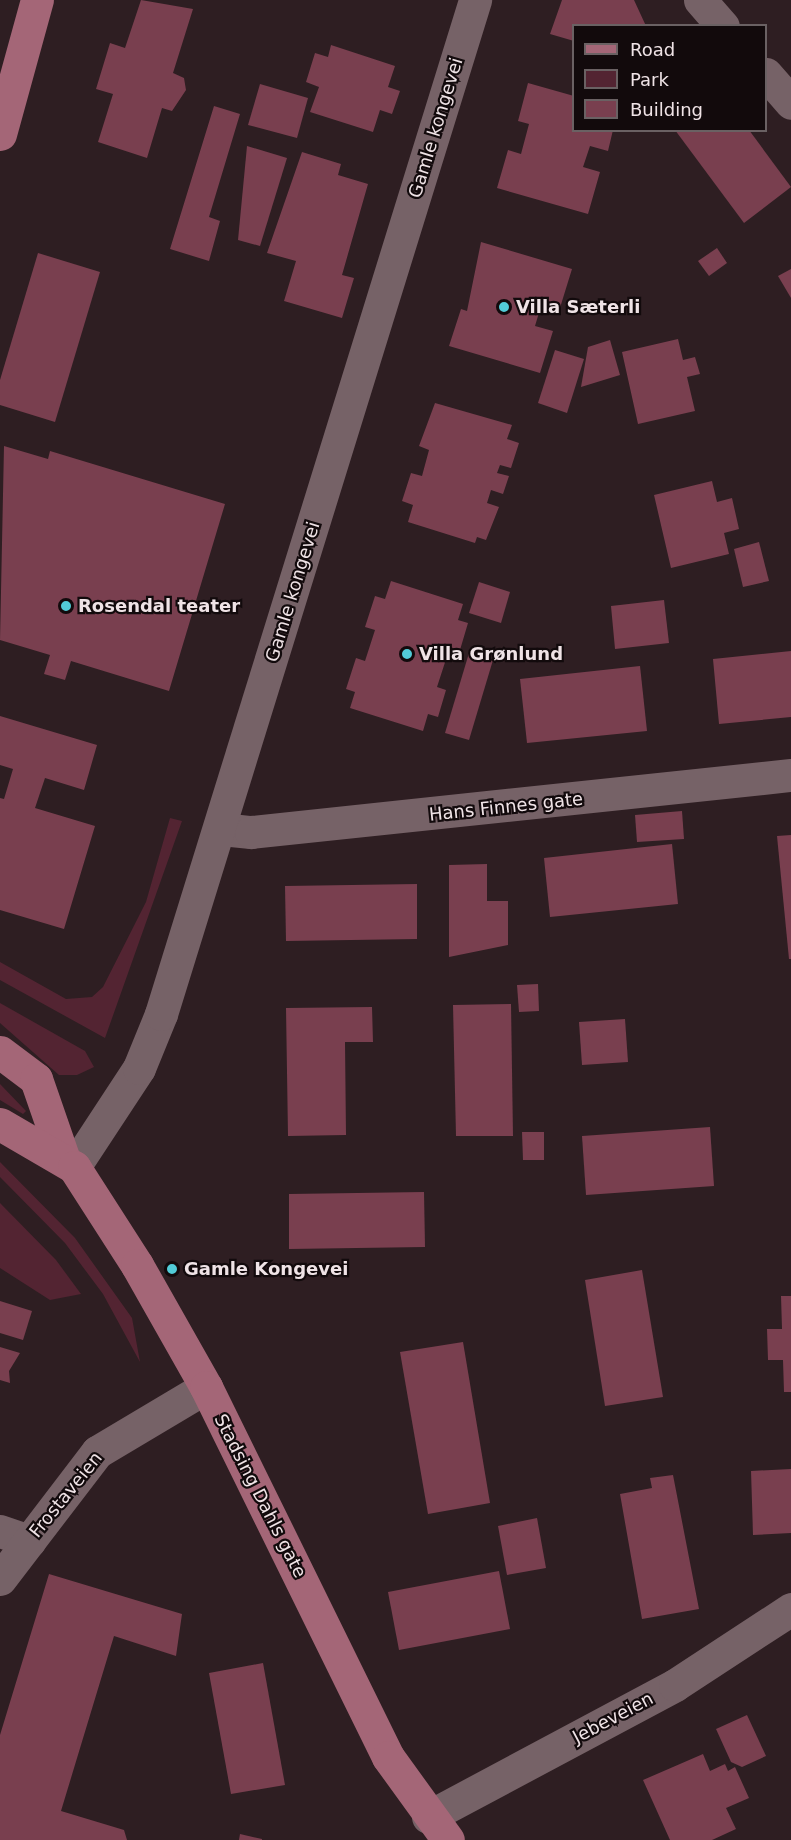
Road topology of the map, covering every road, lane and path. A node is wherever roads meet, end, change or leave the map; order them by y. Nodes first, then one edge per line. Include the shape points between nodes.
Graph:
1 (37, 0) edge
2 (475, 0) edge
3 (700, 0) edge
4 (721, 24) edge
5 (767, 76) edge
6 (791, 103) edge
7 (0, 134) edge
8 (791, 775) edge
9 (221, 829) junction
10 (0, 1052) edge
11 (0, 1124) edge
12 (68, 1162) junction
13 (206, 1387) junction
14 (14, 1536) edge
15 (0, 1579) edge
16 (791, 1609) edge
17 (438, 1828) edge

1 - 7 main road
2 - 9 street, Gamle kongevei
3 - 4 street
5 - 6 street
8 - 9 street, Hans Finnes gate via 251,832
9 - 12 street, Gamle kongevei via 139,1068
10 - 12 main road, Stadsing Dahls gate via 36,1079
11 - 12 main road
12 - 13 main road, Stadsing Dahls gate
13 - 14 street, Frostaveien via 97,1452
13 - 17 main road, Stadsing Dahls gate via 387,1757
14 - 15 street, Frostaveien
16 - 17 street, Jebeveien via 675,1685

